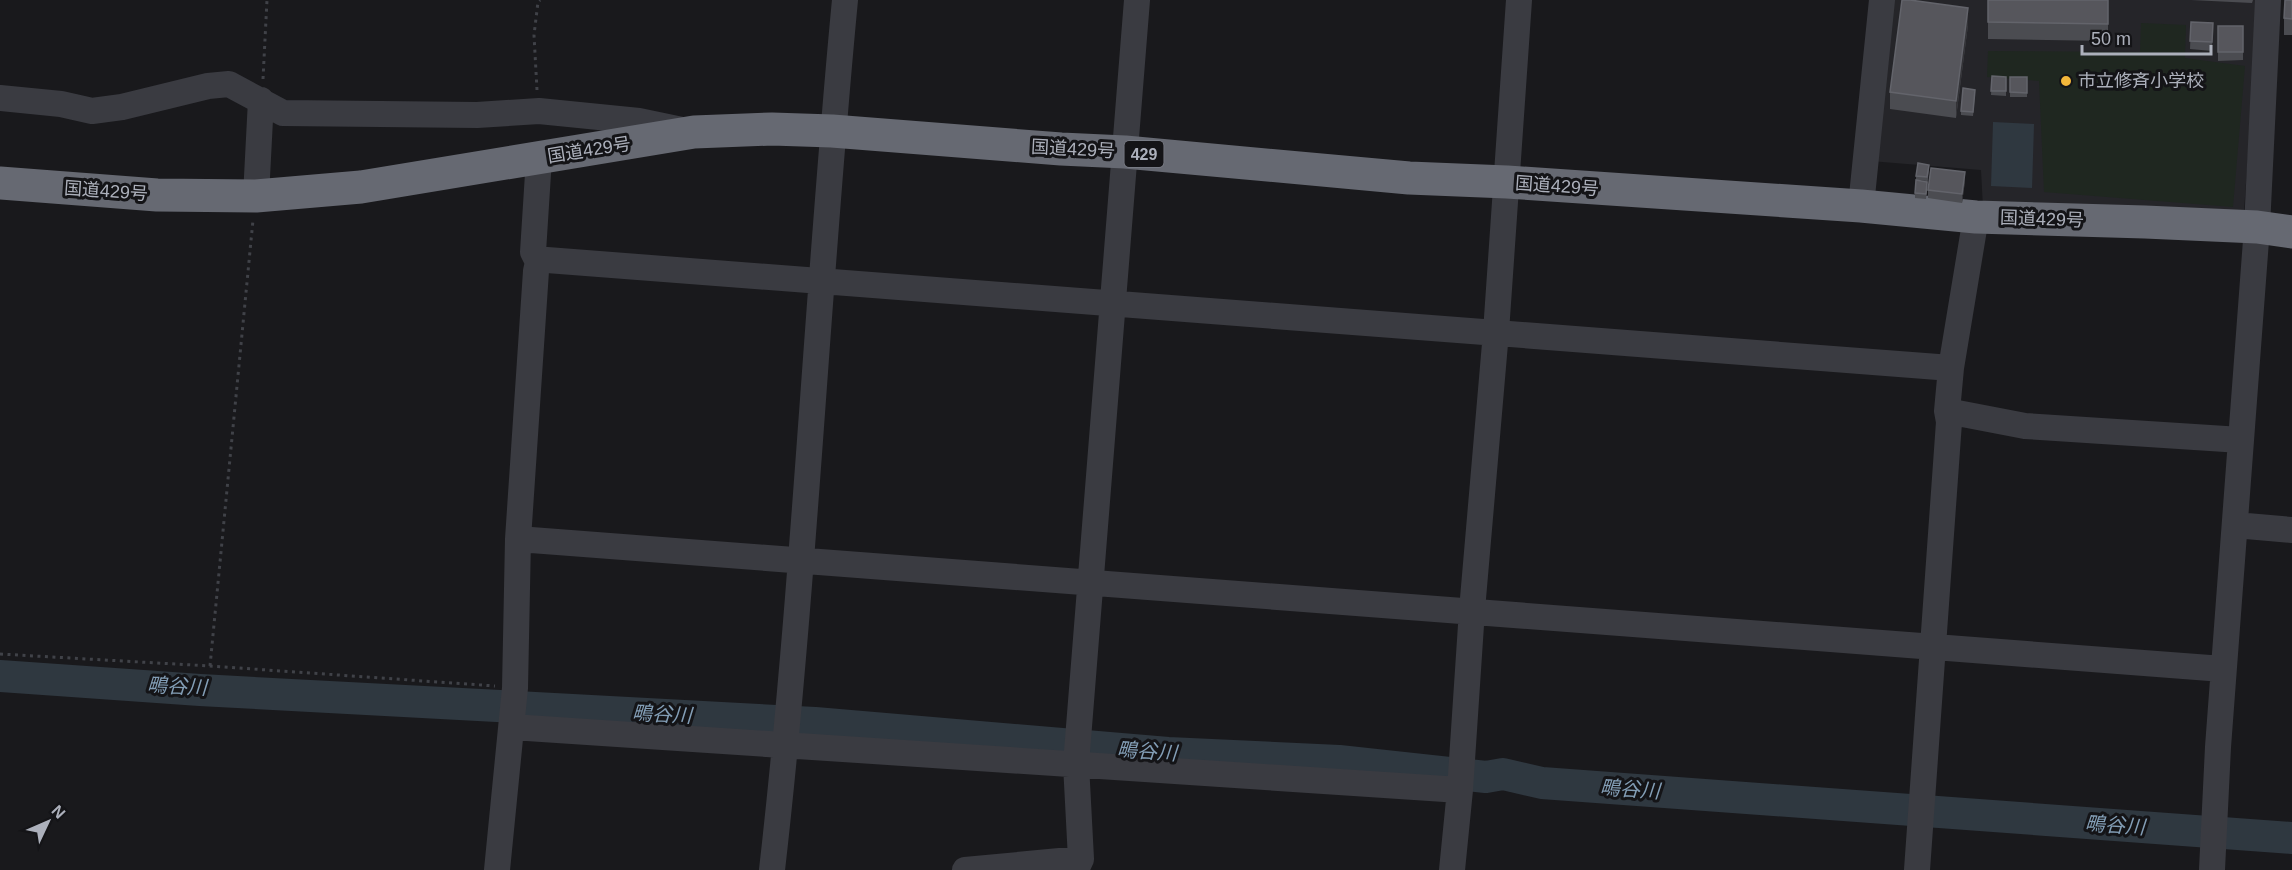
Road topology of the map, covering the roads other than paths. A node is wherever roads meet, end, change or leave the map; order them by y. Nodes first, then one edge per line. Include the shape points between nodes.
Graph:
1 (845, 0) edge
2 (1137, 0) edge
3 (1519, 0) edge
4 (1882, 0) edge
5 (2268, 0) edge
6 (0, 98) edge
7 (261, 100) junction
8 (832, 131) junction
9 (694, 132) junction
10 (1125, 152) junction
11 (539, 158) junction
12 (1507, 182) junction
13 (0, 183) edge
14 (255, 196) junction
15 (1861, 206) junction
16 (1976, 217) junction
17 (2257, 228) junction
18 (2292, 232) edge
19 (538, 262) junction
20 (822, 280) junction
21 (1113, 305) junction
22 (1496, 332) junction
23 (1951, 368) junction
24 (1947, 411) junction
25 (2241, 440) junction
26 (2235, 525) junction
27 (2292, 530) edge
28 (519, 539) junction
29 (800, 561) junction
30 (1092, 582) junction
31 (1472, 610) junction
32 (1933, 647) junction
33 (2223, 669) junction
34 (512, 727) junction
35 (786, 746) junction
36 (1076, 764) junction
37 (1460, 790) junction
38 (1078, 865) edge
39 (497, 870) edge
40 (772, 870) edge
41 (965, 870) edge
42 (1452, 870) edge
43 (1917, 870) edge
44 (2212, 870) edge

1 - 8 street
2 - 10 street
3 - 12 street
4 - 15 street
5 - 17 street
6 - 7 street via 92,111 229,84
7 - 9 street via 283,113 477,115 539,111 639,121
7 - 14 street
8 - 9 highway, 国道429号 / 429
8 - 10 highway, 国道429号 / 429
8 - 20 street
9 - 11 highway, 国道429号 / 429
10 - 12 highway, 国道429号 / 429 via 1409,178
10 - 21 street
11 - 14 highway, 国道429号 / 429 via 361,188
11 - 19 street via 533,252
12 - 15 highway, 国道429号 / 429
12 - 22 street
13 - 14 highway, 国道429号 / 429 via 157,195
15 - 16 highway, 国道429号 / 429
16 - 17 highway, 国道429号 / 429
16 - 23 street
17 - 18 highway, 国道429号 / 429
17 - 25 street
19 - 20 street
19 - 28 street
20 - 21 street
20 - 29 street
21 - 22 street
21 - 30 street
22 - 23 street
22 - 31 street
23 - 24 street
24 - 25 street via 2025,426
24 - 32 street
25 - 26 street
26 - 27 street
26 - 33 street
28 - 29 street
28 - 34 street
29 - 30 street
29 - 35 street
30 - 31 street
30 - 36 street
31 - 32 street
31 - 37 street
32 - 33 street
32 - 43 street
33 - 44 street
34 - 35 street
34 - 39 street
35 - 36 street
35 - 40 street
36 - 37 street
36 - 38 street
37 - 42 street
38 - 41 street

